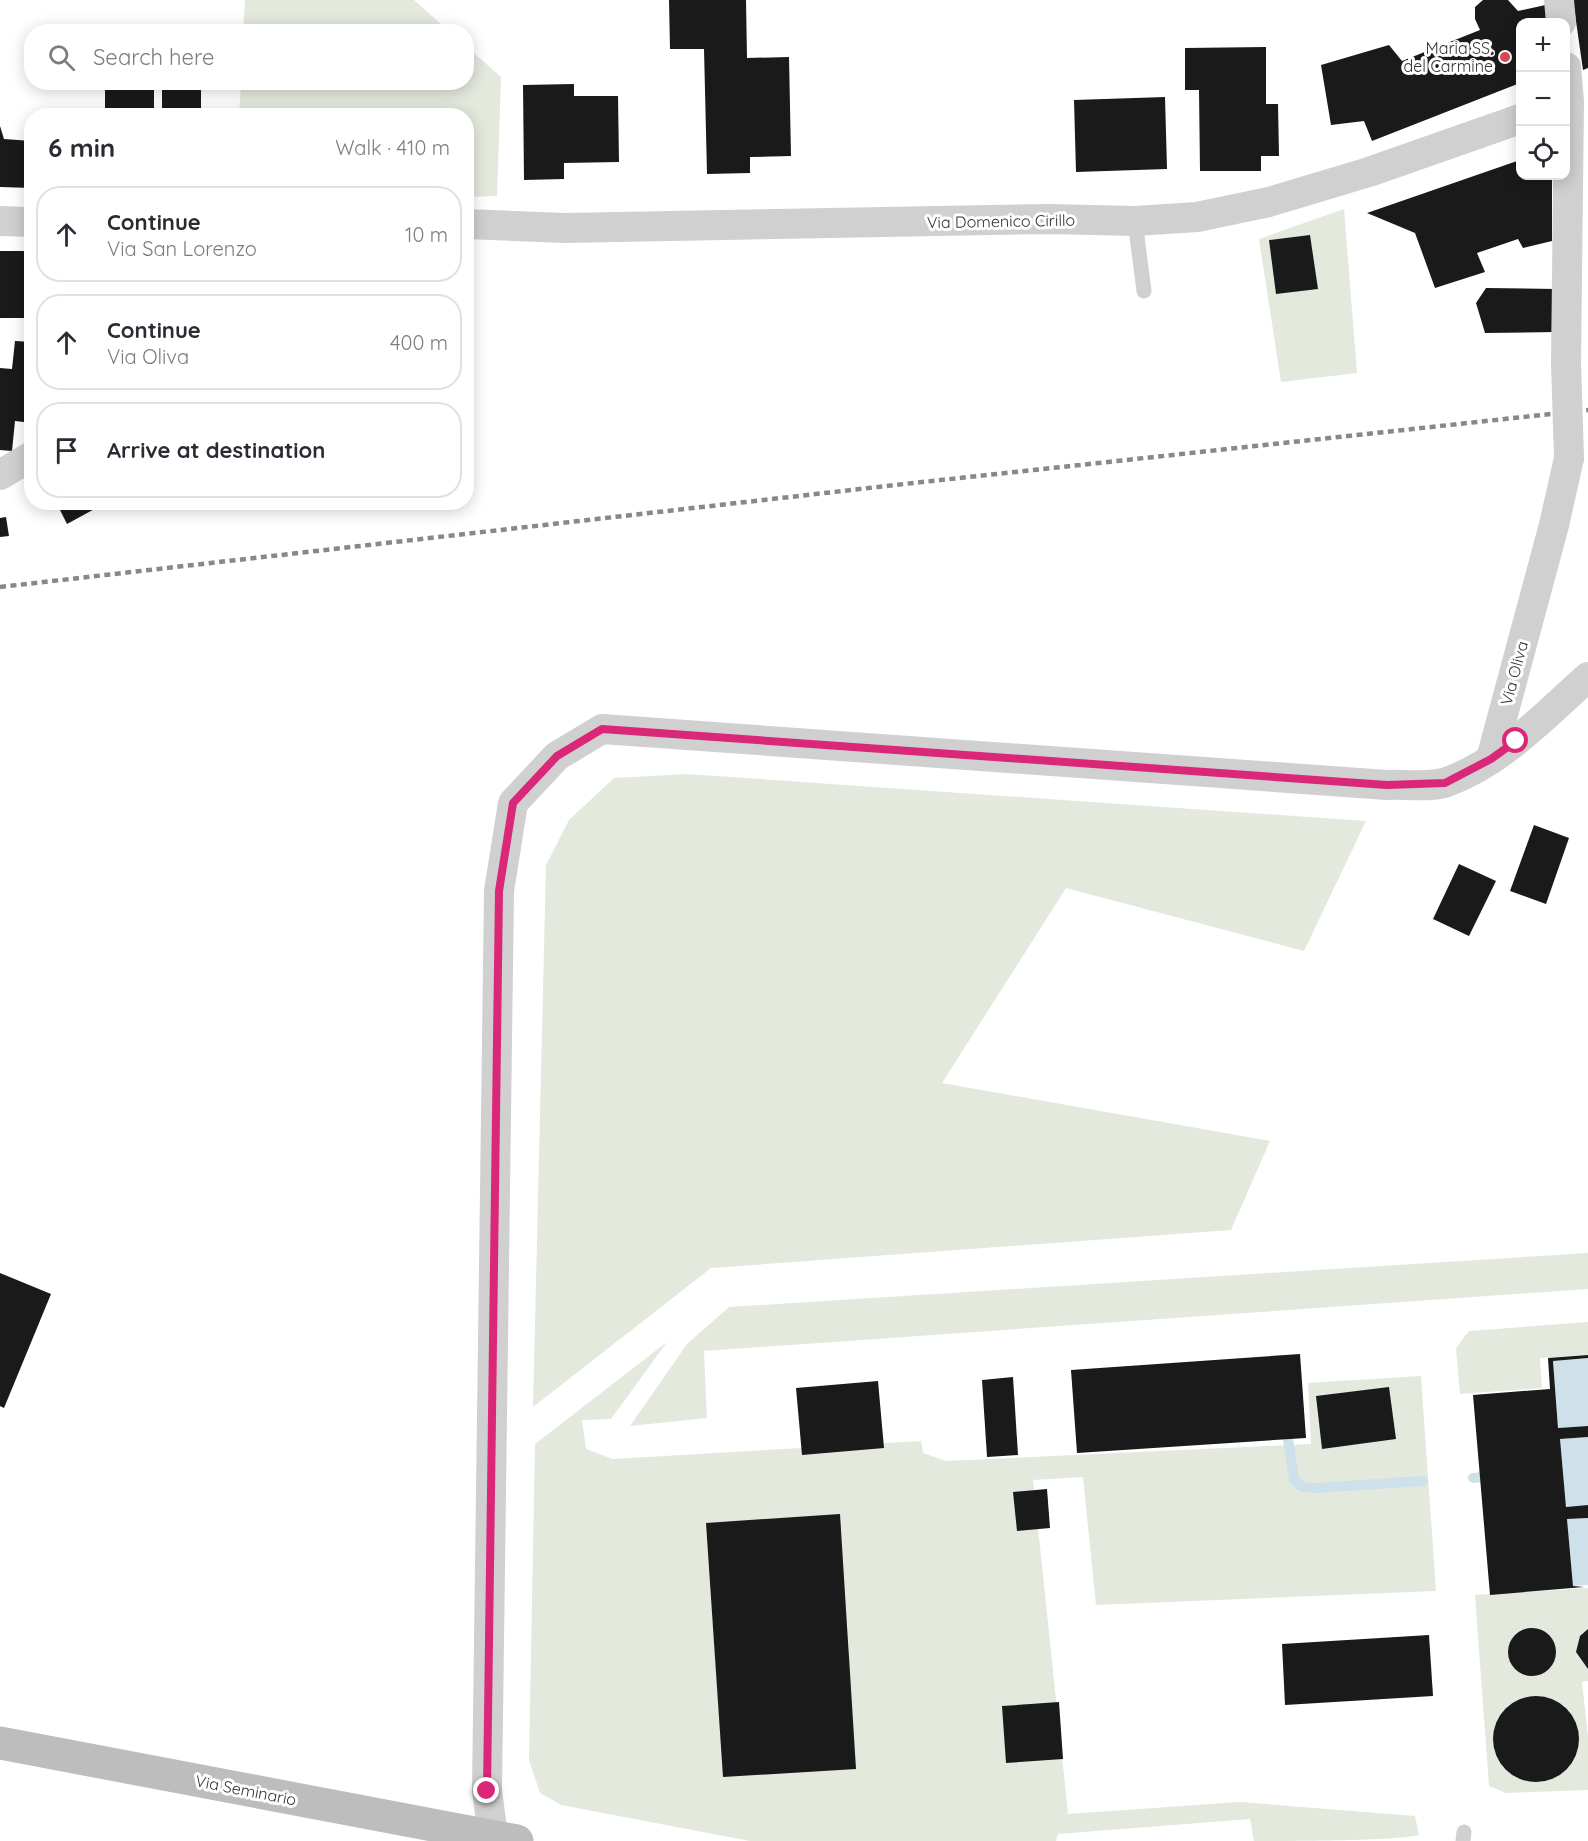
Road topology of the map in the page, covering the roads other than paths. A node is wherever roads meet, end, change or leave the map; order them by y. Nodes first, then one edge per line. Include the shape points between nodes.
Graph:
1 (1559, 0) edge
2 (1561, 18) edge
3 (1567, 72) edge
4 (1574, 99) edge
5 (1516, 121) edge
6 (0, 221) edge
7 (1135, 221) junction
8 (24, 222) edge
9 (474, 224) edge
10 (1144, 291) dead end
11 (24, 461) edge
12 (0, 475) edge
13 (1588, 677) edge
14 (1491, 759) junction
15 (0, 1743) edge
16 (505, 1838) edge

1 - 2 street
3 - 4 street, Via Oliva
4 - 14 street, Via Oliva, bridge via 1566,363 1569,458
5 - 7 street, Via Domenico Cirillo via 1269,202 1197,217
6 - 8 street
7 - 9 street, Via Domenico Cirillo via 1049,219 564,228
7 - 10 lane
11 - 12 street
13 - 14 street
14 - 16 street via 1445,783 1387,785 602,729 557,756 513,803 499,891 487,1791
15 - 16 main road, Via Seminario

